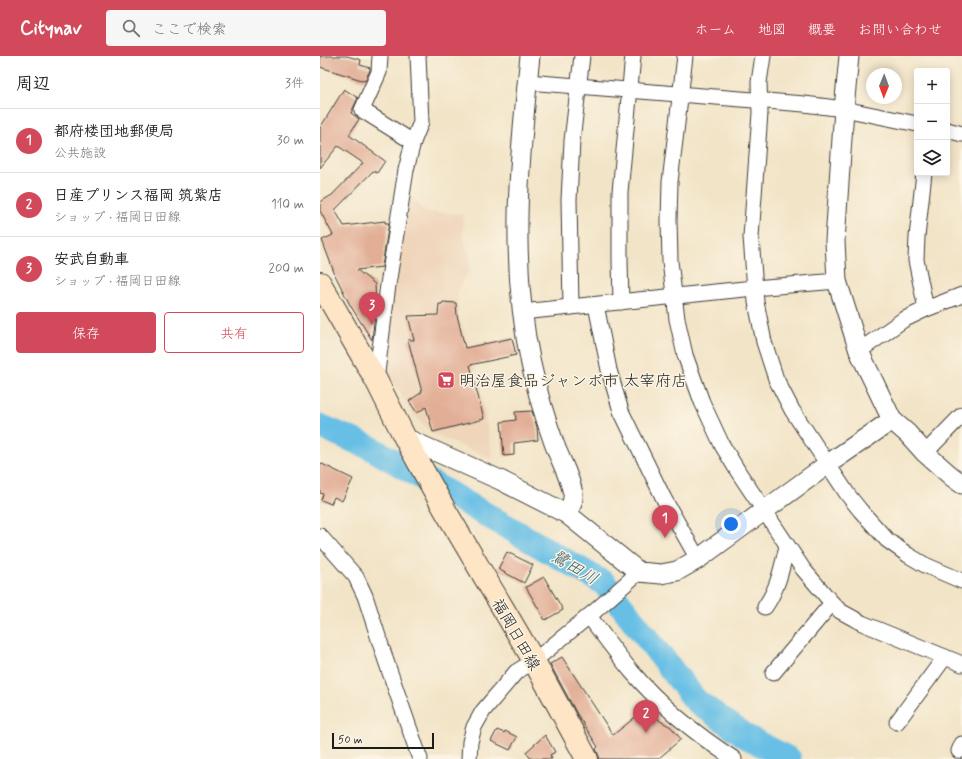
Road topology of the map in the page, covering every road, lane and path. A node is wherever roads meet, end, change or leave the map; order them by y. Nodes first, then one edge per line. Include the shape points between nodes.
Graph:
1 (380, 56) edge
2 (418, 56) edge
3 (530, 56) edge
4 (582, 56) edge
5 (633, 56) edge
6 (685, 56) edge
7 (763, 56) edge
8 (849, 56) edge
9 (528, 82) junction
10 (579, 86) junction
11 (630, 90) junction
12 (680, 94) junction
13 (759, 100) junction
14 (844, 109) junction
15 (914, 123) edge
16 (950, 131) edge
17 (962, 134) edge
18 (413, 142) junction
19 (924, 176) edge
20 (837, 282) junction
21 (320, 283) edge
22 (754, 288) junction
23 (962, 295) edge
24 (674, 297) junction
25 (622, 302) junction
26 (596, 305) junction
27 (571, 307) junction
28 (926, 309) junction
29 (522, 312) junction
30 (858, 351) junction
31 (376, 380) junction
32 (962, 415) edge
33 (892, 420) junction
34 (410, 446) junction
35 (925, 453) junction
36 (828, 464) junction
37 (962, 484) edge
38 (765, 511) junction
39 (567, 514) junction
40 (320, 536) edge
41 (787, 546) junction
42 (698, 559) junction
43 (633, 578) junction
44 (962, 581) edge
45 (832, 603) junction
46 (765, 607) dead end
47 (592, 613) junction
48 (945, 657) junction
49 (534, 661) junction
50 (962, 664) edge
51 (773, 674) dead end
52 (897, 722) dead end
53 (420, 759) edge
54 (469, 759) edge
55 (587, 759) edge
56 (734, 759) edge

1 - 18 street via 379,72 362,110
2 - 18 street via 421,122
3 - 9 street
4 - 10 street
5 - 11 street
6 - 12 street
7 - 13 street
8 - 14 street
9 - 10 street
9 - 29 street via 517,237
10 - 11 street
10 - 27 street via 572,141 569,200
11 - 12 street
11 - 25 street via 620,192
12 - 13 street
12 - 24 street via 670,182 670,261
13 - 14 street
13 - 22 street via 751,237
14 - 15 street
14 - 20 street via 835,241
16 - 17 street
18 - 31 street via 406,170 388,285
19 - 28 street via 916,260
20 - 22 street
20 - 30 street
21 - 31 main road
22 - 24 street
22 - 36 street via 764,342 776,379 792,410
23 - 28 street
24 - 25 street
24 - 38 street via 686,355 702,402 722,445
25 - 26 street
26 - 27 street
26 - 42 street via 609,370 621,411 664,499
27 - 29 street
28 - 30 street via 903,320
29 - 39 street via 531,365 543,408 570,482 573,496
30 - 33 street
31 - 34 main road
32 - 35 street
33 - 35 street
33 - 36 street
34 - 39 street via 500,480
34 - 49 main road, 福岡日田線
35 - 37 street
36 - 38 street
36 - 44 street via 856,505 887,540 908,555
38 - 41 street
38 - 42 street
39 - 43 street
40 - 53 street via 356,577 366,596
41 - 45 street via 803,570
41 - 46 street via 778,583
42 - 43 street via 676,571
43 - 47 street
45 - 48 street via 840,611 862,623
45 - 51 street
47 - 49 street
47 - 56 street via 633,673 667,708
48 - 50 street
48 - 52 street
49 - 54 street via 516,672 483,711 474,727
49 - 55 main road, 福岡日田線

